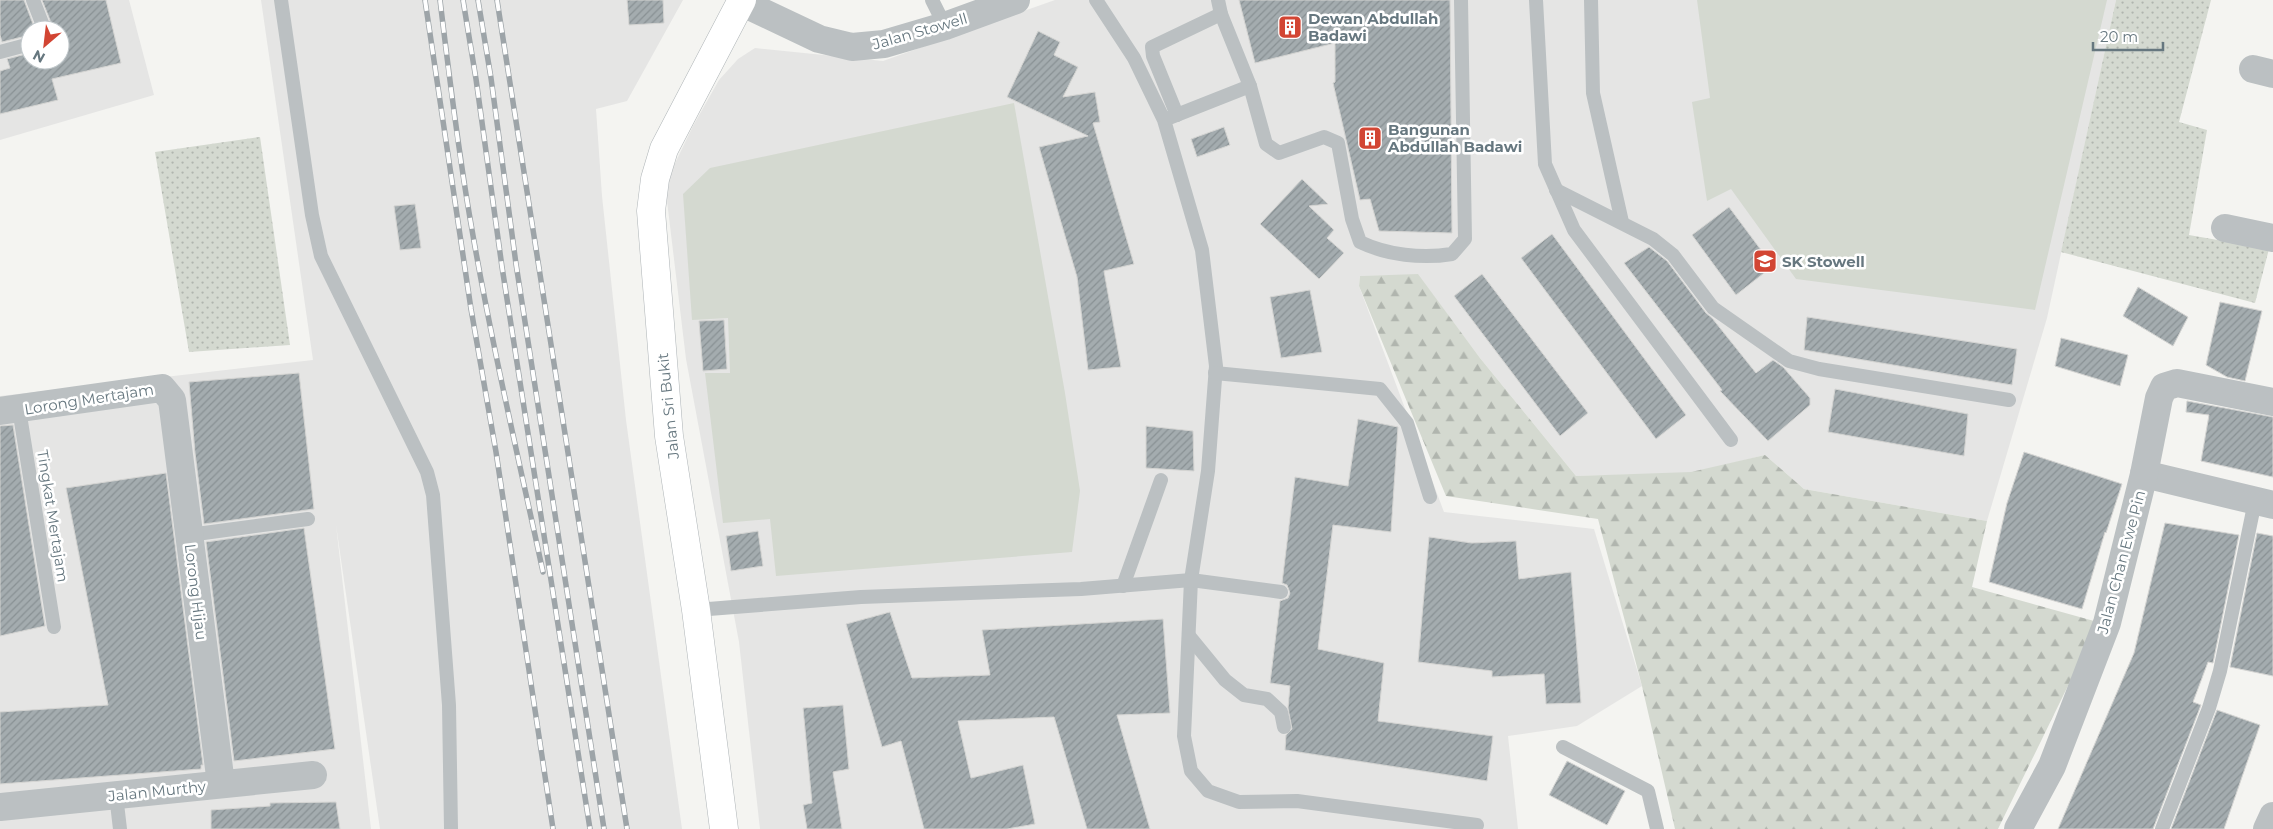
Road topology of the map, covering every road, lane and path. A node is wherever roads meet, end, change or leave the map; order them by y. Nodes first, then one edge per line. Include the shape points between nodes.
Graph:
1 (34, 0) edge
2 (281, 0) edge
3 (932, 0) edge
4 (1016, 0) edge
5 (1096, 0) edge
6 (1461, 0) edge
7 (1536, 0) edge
8 (1591, 0) edge
9 (742, 1) edge
10 (1219, 7) edge
11 (41, 20) edge
12 (944, 26) junction
13 (20, 47) edge
14 (0, 52) edge
15 (1250, 86) junction
16 (1170, 117) junction
17 (1556, 190) junction
18 (1622, 222) junction
19 (2225, 228) dead end
20 (2273, 238) edge
21 (1215, 374) junction
22 (172, 400) joint
23 (2009, 400) dead end
24 (2273, 402) edge
25 (9, 410) edge
26 (1731, 440) dead end
27 (2144, 474) junction
28 (1161, 480) dead end
29 (1430, 497) dead end
30 (2264, 503) edge
31 (308, 519) dead end
32 (189, 536) junction
33 (1191, 580) junction
34 (1124, 586) junction
35 (1280, 592) dead end
36 (696, 610) junction
37 (54, 628) dead end
38 (1189, 636) junction
39 (1284, 726) dead end
40 (1563, 747) dead end
41 (313, 775) dead end
42 (221, 784) junction
43 (116, 795) junction
44 (0, 807) edge
45 (2273, 816) edge
46 (1477, 825) dead end
47 (120, 829) edge
48 (451, 829) edge
49 (724, 829) edge
50 (1657, 829) edge
51 (2018, 829) edge
52 (2162, 829) edge
53 (2267, 829) edge

1 - 11 lane
2 - 48 lane via 312,215 321,256 427,472 433,496 449,705
3 - 12 lane
4 - 12 street, Jalan Stowell
5 - 16 lane
6 - 15 lane via 1465,238 1452,254 1430,258 1375,250 1360,242 1352,219 1338,143 1324,137 1279,153 1266,144
7 - 17 lane via 1545,164
8 - 18 lane via 1593,93
9 - 12 street, Jalan Stowell via 819,39 852,47 884,44
9 - 36 street, Jalan Sri Bukit via 664,149 655,179 651,211 669,436
10 - 15 lane
10 - 16 lane via 1152,47
13 - 14 lane
15 - 16 lane
16 - 21 lane via 1202,250
17 - 18 lane
17 - 26 lane via 1574,230
18 - 23 lane via 1653,239 1673,255 1713,308 1789,361 1819,369
19 - 20 street
21 - 29 lane via 1380,389 1407,423
21 - 33 lane via 1208,471
22 - 25 street, Lorong Mertajam via 162,388
22 - 32 street, Lorong Hijau
24 - 27 street, Jalan Chan Ewe Pin via 2177,382 2164,386 2158,398
25 - 37 lane, Tingkat Mertajam
27 - 30 street
27 - 51 street, Jalan Chan Ewe Pin via 2108,623 2052,766
28 - 34 lane
30 - 52 lane via 2209,708
31 - 32 lane
32 - 42 street, Lorong Hijau
33 - 34 lane
33 - 35 lane
33 - 38 lane
34 - 36 lane via 861,597
36 - 49 street, Jalan Sri Bukit
38 - 39 lane via 1225,680 1244,695 1267,699 1282,712
38 - 46 lane via 1184,736 1191,771 1208,791 1239,802 1297,801
40 - 50 lane via 1648,791
41 - 42 street, Jalan Murthy
42 - 43 street, Jalan Murthy
43 - 44 street, Jalan Murthy
43 - 47 lane
45 - 53 street

